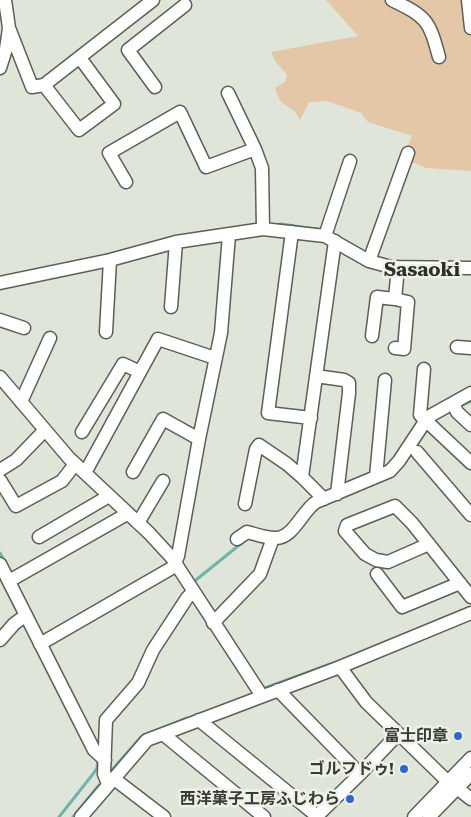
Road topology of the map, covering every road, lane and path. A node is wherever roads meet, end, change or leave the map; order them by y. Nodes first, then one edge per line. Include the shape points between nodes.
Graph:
1 (5, 0) edge
2 (154, 0) edge
3 (392, 0) edge
4 (468, 0) edge
5 (185, 5) dead end
6 (9, 28) junction
7 (471, 28) edge
8 (114, 32) junction
9 (128, 50) junction
10 (439, 57) dead end
11 (80, 58) junction
12 (0, 68) edge
13 (44, 85) junction
14 (156, 87) dead end
15 (228, 93) dead end
16 (255, 148) junction
17 (408, 153) dead end
18 (350, 161) dead end
19 (126, 182) dead end
20 (263, 226) junction
21 (292, 232) junction
22 (228, 235) junction
23 (329, 235) junction
24 (176, 242) junction
25 (371, 257) junction
26 (110, 260) junction
27 (398, 267) junction
28 (471, 268) edge
29 (0, 283) edge
30 (395, 299) junction
31 (171, 307) dead end
32 (0, 320) edge
33 (24, 328) dead end
34 (106, 332) dead end
35 (372, 336) dead end
36 (50, 338) dead end
37 (457, 347) dead end
38 (395, 348) dead end
39 (471, 348) edge
40 (215, 358) junction
41 (424, 370) dead end
42 (140, 372) junction
43 (316, 376) junction
44 (385, 380) dead end
45 (2, 382) edge
46 (471, 393) edge
47 (21, 402) junction
48 (455, 407) junction
49 (311, 418) junction
50 (428, 424) junction
51 (471, 425) edge
52 (45, 430) junction
53 (82, 432) dead end
54 (198, 439) junction
55 (417, 452) dead end
56 (471, 463) edge
57 (80, 469) junction
58 (0, 470) edge
59 (133, 472) dead end
60 (302, 477) junction
61 (376, 477) junction
62 (0, 480) edge
63 (163, 481) dead end
64 (337, 494) junction
65 (109, 496) junction
66 (324, 498) junction
67 (245, 504) dead end
68 (128, 514) junction
69 (471, 515) edge
70 (138, 523) junction
71 (39, 537) dead end
72 (237, 539) dead end
73 (272, 542) junction
74 (429, 544) junction
75 (176, 563) junction
76 (0, 564) edge
77 (377, 574) dead end
78 (12, 580) junction
79 (460, 583) junction
80 (191, 587) junction
81 (471, 597) edge
82 (471, 613) edge
83 (26, 615) junction
84 (213, 623) junction
85 (0, 640) edge
86 (43, 643) junction
87 (340, 666) junction
88 (278, 690) junction
89 (260, 693) junction
90 (199, 720) junction
91 (164, 734) junction
92 (398, 734) junction
93 (101, 757) junction
94 (471, 758) edge
95 (360, 774) junction
96 (471, 774) edge
97 (111, 781) junction
98 (453, 784) junction
99 (471, 800) edge
100 (81, 817) edge
101 (164, 817) edge
102 (264, 817) edge
103 (317, 817) edge
104 (414, 817) edge
105 (429, 817) edge

1 - 6 street
2 - 8 street
3 - 10 street via 424,19
4 - 7 street
5 - 9 street
6 - 12 street
6 - 13 street via 32,87
8 - 9 street
8 - 11 street
9 - 14 street
11 - 13 street
11 - 13 street via 114,104 79,130
15 - 16 street
16 - 19 street via 206,167 180,112 108,154
16 - 20 street via 262,168
17 - 25 street
18 - 23 street
20 - 21 street
20 - 22 street
21 - 23 street
21 - 49 street via 268,413
22 - 24 street
22 - 40 street via 221,333
23 - 25 street
23 - 43 street
24 - 26 street
24 - 31 street
25 - 27 street via 375,263
26 - 29 street
26 - 34 street
27 - 28 street
27 - 30 street
30 - 35 street via 378,297
30 - 38 street via 408,302 404,349
32 - 33 street
36 - 47 street
37 - 39 street
40 - 42 street via 158,338
40 - 54 street
41 - 50 street via 420,416
42 - 53 street via 123,364
42 - 57 street
43 - 49 street
43 - 64 street via 349,383
44 - 61 street
45 - 47 street
46 - 48 street
47 - 52 street
48 - 50 street via 428,417
48 - 51 street
49 - 60 street
50 - 56 street
50 - 61 street via 395,467
52 - 57 street
52 - 58 street via 16,460
54 - 59 street via 163,419
54 - 75 street
55 - 69 street
57 - 62 street via 16,506
57 - 65 street
60 - 66 street
60 - 67 street via 259,444
61 - 64 street
63 - 70 street
64 - 66 street
65 - 68 street
65 - 71 street
66 - 73 street via 310,506 285,536
68 - 70 street
68 - 78 street
70 - 75 street
72 - 73 street via 246,532
73 - 84 street via 260,574
74 - 74 street via 388,562 365,554 345,531 347,525 395,506
74 - 79 street
75 - 80 street
75 - 86 street
76 - 78 street
77 - 79 street via 402,607
78 - 83 street
79 - 81 street
80 - 84 street
80 - 93 street via 138,683 106,720
82 - 87 street
83 - 85 street
83 - 86 street
84 - 89 street
86 - 93 street
87 - 88 street
87 - 92 street via 366,702
88 - 89 street
88 - 95 street
89 - 90 street
90 - 91 street
90 - 103 street
91 - 97 street via 147,740
91 - 102 street
92 - 95 street
92 - 98 street
93 - 97 street via 104,774
94 - 98 street
95 - 103 street
96 - 98 street
97 - 100 street
97 - 101 street
98 - 99 street
98 - 104 street
98 - 105 street

